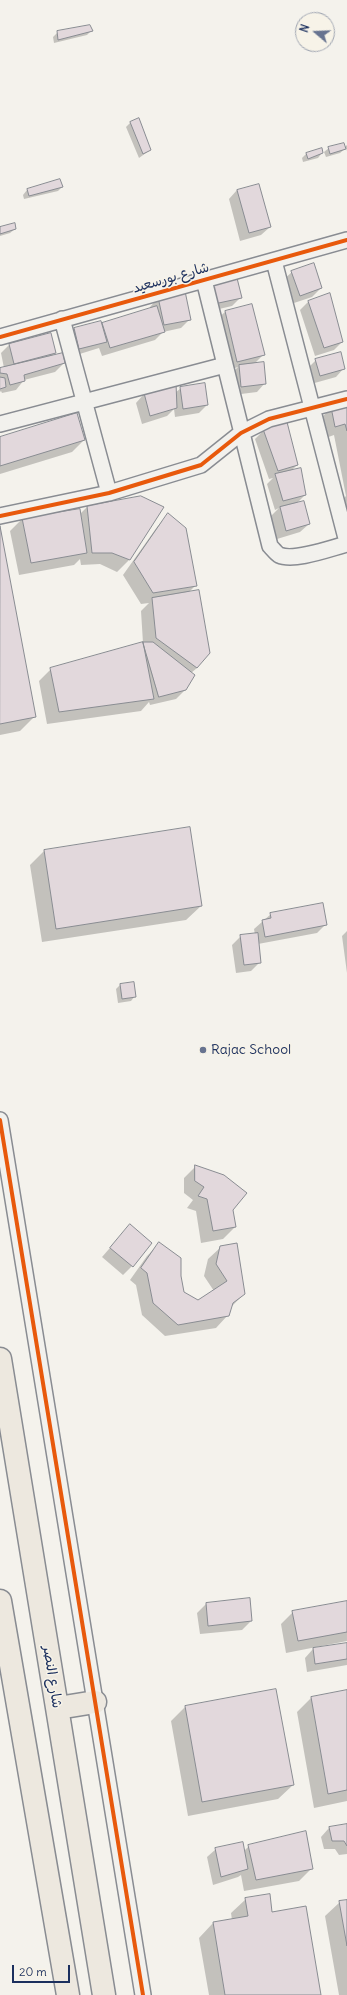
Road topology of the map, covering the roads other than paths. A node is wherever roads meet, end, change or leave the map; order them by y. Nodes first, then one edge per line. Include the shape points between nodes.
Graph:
1 (347, 240) edge
2 (274, 261) junction
3 (204, 280) junction
4 (62, 319) junction
5 (0, 337) edge
6 (224, 365) junction
7 (347, 399) edge
8 (84, 402) junction
9 (312, 409) junction
10 (0, 424) edge
11 (241, 433) junction
12 (109, 493) junction
13 (0, 516) edge
14 (347, 543) edge
15 (0, 1120) edge
16 (0, 1359) edge
17 (0, 1601) edge
18 (95, 1702) junction
19 (58, 1708) junction
20 (68, 1995) edge
21 (104, 1995) edge
22 (143, 1995) edge

1 - 2 street, شارع بورسعيد
2 - 3 street, شارع بورسعيد
2 - 9 street
3 - 4 street, شارع بورسعيد
3 - 6 street
4 - 5 street, شارع بورسعيد
4 - 8 street
6 - 8 street
6 - 11 street
7 - 9 street
8 - 10 street
8 - 12 street
9 - 11 street via 269,419
9 - 14 street
11 - 12 street via 202,465
11 - 14 street via 270,546 278,555 296,557
12 - 13 street
15 - 18 street
16 - 19 main road, شارع النصر
17 - 20 main road
18 - 19 main road
18 - 22 street
19 - 21 main road, شارع النصر

